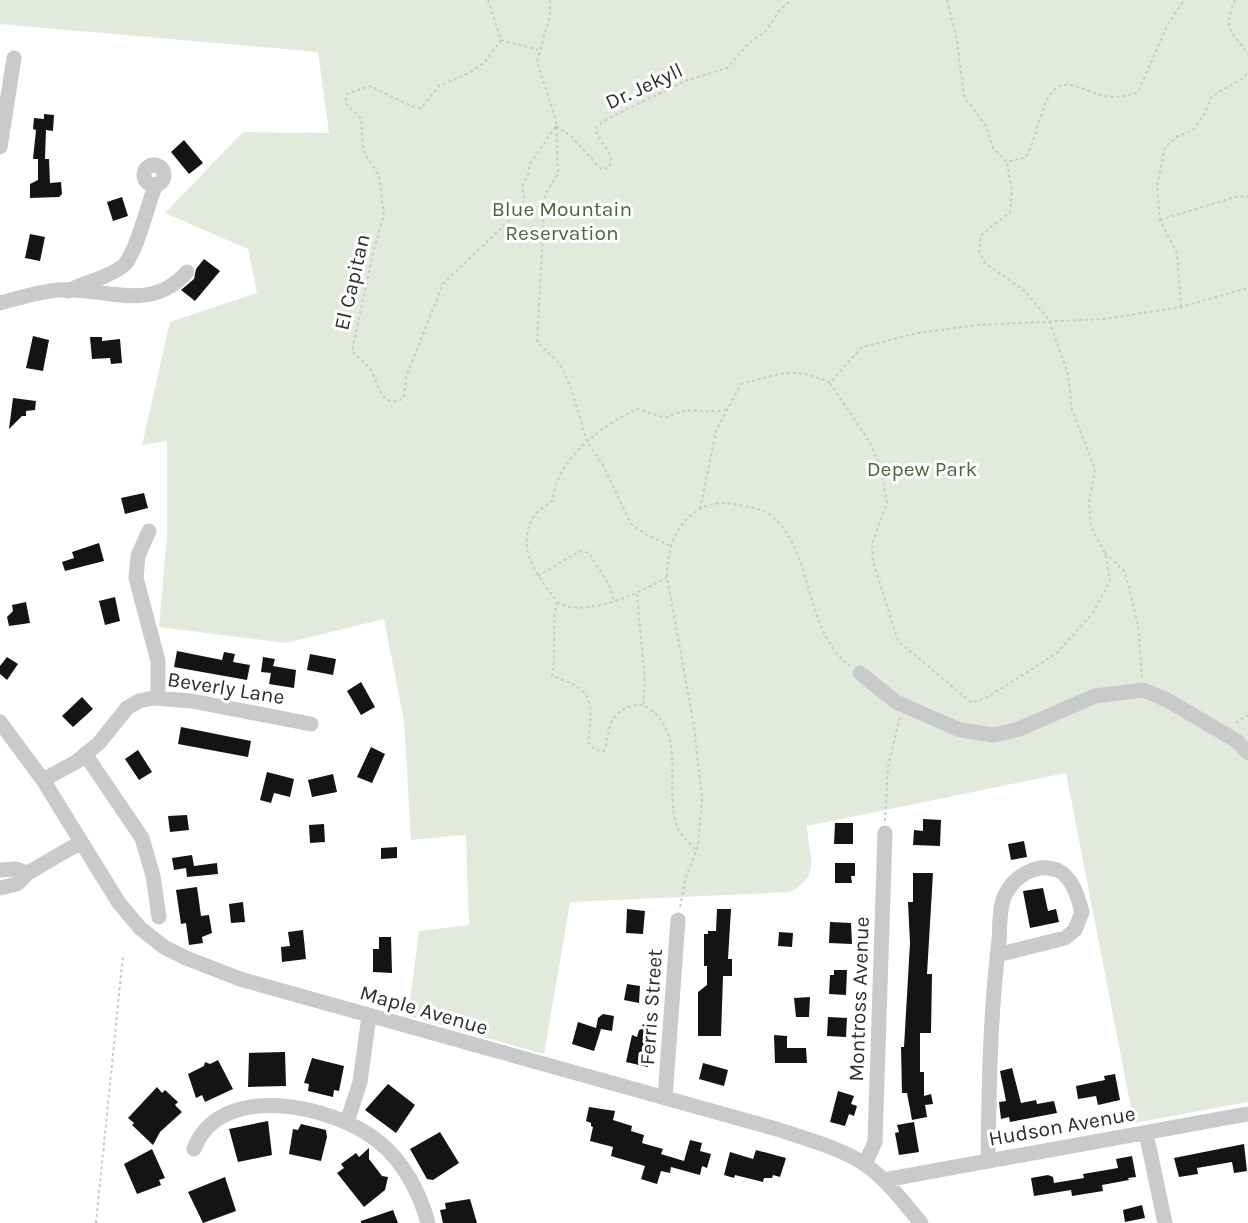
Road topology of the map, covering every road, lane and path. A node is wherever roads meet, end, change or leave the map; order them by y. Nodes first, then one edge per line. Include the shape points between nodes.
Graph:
1 (488, 0) edge
2 (550, 0) edge
3 (791, 0) edge
4 (947, 0) edge
5 (1184, 0) edge
6 (1235, 0) edge
7 (501, 40) junction
8 (539, 50) junction
9 (1248, 54) edge
10 (14, 58) dead end
11 (1248, 72) edge
12 (556, 126) junction
13 (0, 147) edge
14 (1007, 162) junction
15 (156, 184) dead end
16 (1248, 197) edge
17 (1160, 220) junction
18 (187, 272) dead end
19 (1248, 288) edge
20 (68, 291) junction
21 (0, 303) edge
22 (1181, 307) junction
23 (1049, 320) junction
24 (830, 383) junction
25 (728, 409) junction
26 (587, 442) junction
27 (700, 509) junction
28 (149, 531) dead end
29 (671, 546) junction
30 (1105, 553) junction
31 (538, 576) junction
32 (667, 576) junction
33 (637, 594) junction
34 (614, 601) junction
35 (557, 602) junction
36 (860, 673) joint
37 (1143, 690) junction
38 (158, 698) junction
39 (643, 705) junction
40 (904, 706) junction
41 (0, 722) edge
42 (311, 724) dead end
43 (1248, 753) edge
44 (85, 754) junction
45 (43, 780) junction
46 (885, 833) joint
47 (81, 842) junction
48 (696, 850) junction
49 (0, 870) edge
50 (28, 873) junction
51 (0, 888) edge
52 (159, 916) dead end
53 (678, 920) joint
54 (123, 955) dead end
55 (997, 955) junction
56 (369, 1016) junction
57 (665, 1098) junction
58 (1248, 1114) edge
59 (347, 1122) junction
60 (1146, 1133) junction
61 (194, 1149) dead end
62 (988, 1160) junction
63 (865, 1164) junction
64 (884, 1180) junction
65 (96, 1223) edge
66 (429, 1223) edge
67 (921, 1223) edge
68 (1165, 1223) edge

1 - 7 path
2 - 8 path via 550,15
3 - 12 path, Dr. Jekyll via 778,11 766,31 727,68 685,81 596,128 596,135 611,153 608,168 601,169 571,136
4 - 14 path via 964,96 986,126 993,148
5 - 14 path via 1168,24 1138,92 1105,96 1079,86 1056,88 1049,96 1026,157
6 - 9 path via 1229,27
7 - 8 path
7 - 12 path, El Capitan via 484,63 439,86 421,108 369,86 347,94 345,103 361,118 363,150 379,176 384,214 352,351 369,368 379,392 389,401 404,398 406,377 443,284 521,209 522,186 530,164
8 - 12 path via 537,62
10 - 13 street
11 - 17 path via 1211,97 1193,130 1165,147 1157,186
12 - 26 path via 558,174 545,194 537,342 560,364
14 - 23 path via 1012,191 1010,212 981,235 979,251 985,263 1026,292
15 - 20 street via 128,261
16 - 17 path via 1238,196
17 - 22 path via 1178,253
18 - 20 street via 170,287 147,296
19 - 22 path
20 - 21 street via 44,292
22 - 23 path via 1104,319
23 - 24 path via 930,331 862,347
23 - 30 path via 1068,374 1072,410 1095,469 1089,503 1091,527
24 - 25 path via 810,372 787,372 741,384
24 - 30 path via 869,441 881,469 887,503 873,544 873,561 898,641 972,702 988,697 1057,653 1093,613 1110,581
25 - 26 path via 715,413 697,408 682,410 665,418 638,409 605,425
25 - 27 path via 716,431
26 - 29 path via 603,465 631,524
26 - 31 path via 564,468 554,485 553,500 535,515 528,533 527,554
27 - 29 path via 676,533
27 - 36 path via 723,502 756,508 781,526 797,556 825,635 834,651
28 - 38 street via 138,556 137,584 158,661
29 - 32 path
30 - 37 path via 1125,572 1138,624
31 - 34 path via 580,551 589,553
31 - 35 path
32 - 33 path
32 - 48 path via 700,780 702,821
33 - 34 path
33 - 39 path via 645,682
34 - 35 path via 567,607
35 - 39 path via 552,625 552,676 575,684 591,701 588,742 594,750 604,751 615,717 630,705
36 - 40 street
37 - 40 street via 1095,696 1018,729 994,735 960,730
37 - 43 street via 1237,741
38 - 42 street, Beverly Lane
38 - 44 street, Beverly Lane via 138,701 127,708
39 - 48 path via 666,724 678,829
40 - 46 path via 888,767
41 - 45 street, Maple Avenue
44 - 45 street, Beverly Lane
44 - 52 street via 142,838
45 - 47 street, Maple Avenue
46 - 63 street, Montross Avenue via 875,1142
47 - 50 street
47 - 56 street, Maple Avenue via 119,903 140,928 164,947 240,979
48 - 53 path via 681,896
49 - 50 street
50 - 51 street via 17,884
53 - 57 street, Ferris Street
54 - 65 path
55 - 55 street via 1004,897 1019,875 1041,868 1058,870 1071,882 1082,912 1075,930 1065,938
55 - 62 street
56 - 57 street, Maple Avenue
56 - 59 street via 360,1082
57 - 63 street, Maple Avenue via 780,1130
58 - 60 street, Hudson Avenue
59 - 61 street via 290,1107 250,1108 211,1121
59 - 66 street via 368,1133 394,1158 417,1193
60 - 62 street, Hudson Avenue
60 - 68 street
62 - 64 street, Hudson Avenue
63 - 64 street, Maple Avenue
64 - 67 street, Maple Avenue

